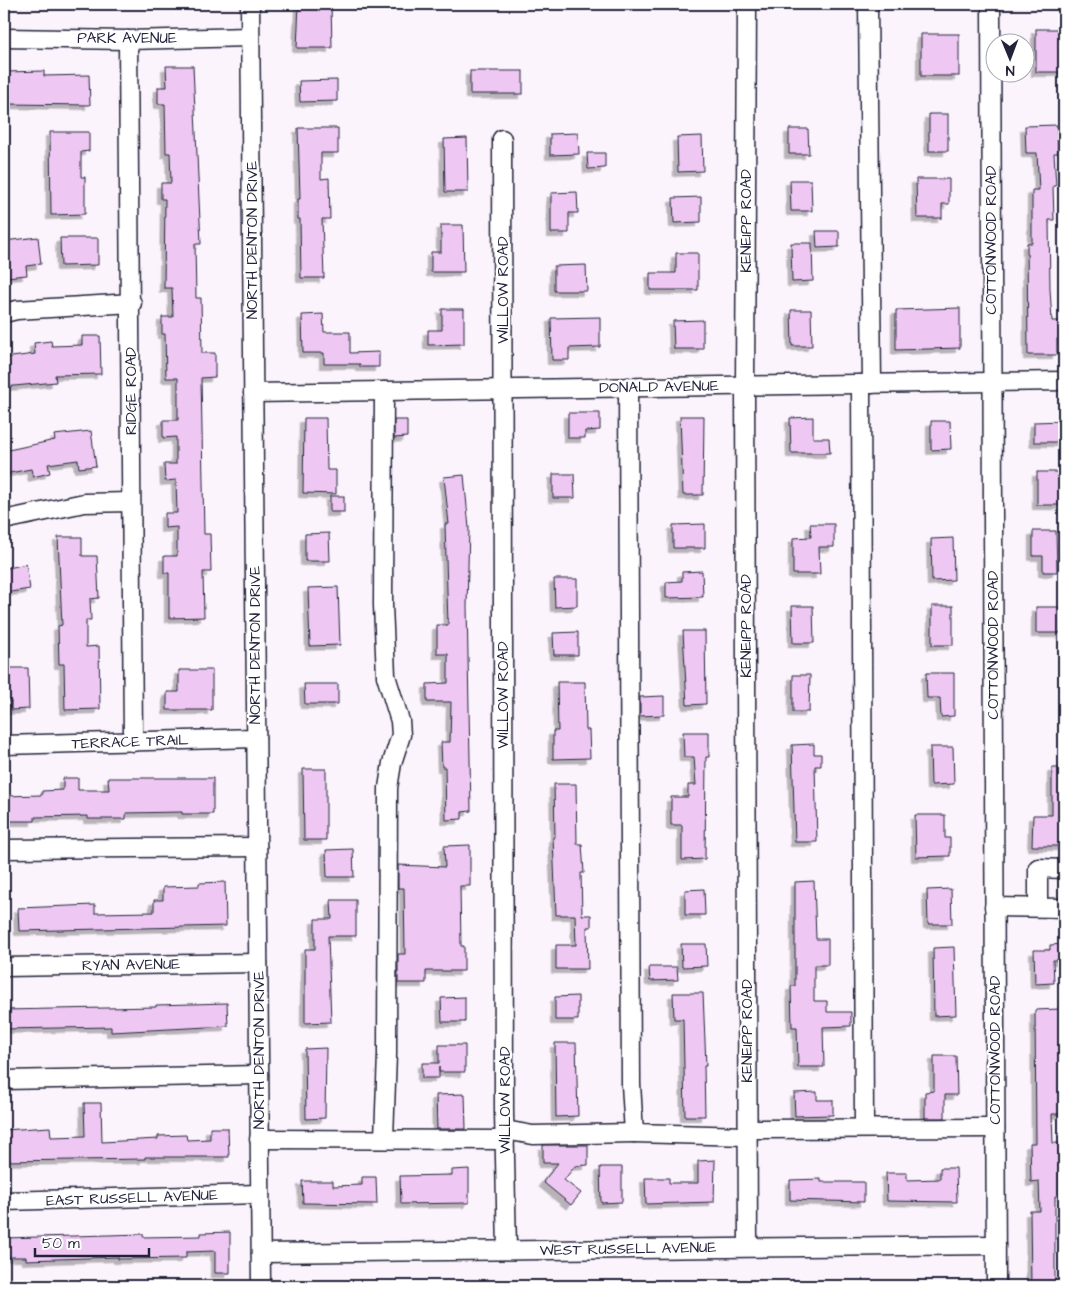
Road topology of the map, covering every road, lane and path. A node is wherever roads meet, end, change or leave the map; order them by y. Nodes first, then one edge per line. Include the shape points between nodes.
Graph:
1 (250, 4) edge
2 (747, 4) edge
3 (868, 4) edge
4 (991, 4) edge
5 (250, 37) junction
6 (4, 38) edge
7 (128, 40) junction
8 (502, 139) dead end
9 (132, 302) junction
10 (4, 313) edge
11 (1064, 381) edge
12 (992, 382) junction
13 (866, 384) junction
14 (745, 386) junction
15 (628, 388) junction
16 (503, 389) junction
17 (384, 391) junction
18 (253, 393) junction
19 (130, 502) junction
20 (4, 520) edge
21 (256, 738) junction
22 (133, 742) junction
23 (4, 745) edge
24 (257, 847) junction
25 (4, 850) edge
26 (1064, 869) edge
27 (994, 907) junction
28 (1038, 907) junction
29 (1064, 908) edge
30 (258, 963) junction
31 (4, 967) edge
32 (259, 1075) junction
33 (4, 1080) edge
34 (864, 1128) junction
35 (995, 1128) junction
36 (748, 1132) junction
37 (634, 1133) junction
38 (505, 1135) junction
39 (384, 1138) junction
40 (260, 1139) junction
41 (260, 1194) junction
42 (4, 1201) edge
43 (996, 1244) junction
44 (748, 1247) junction
45 (507, 1250) junction
46 (261, 1253) junction
47 (261, 1286) edge
48 (996, 1286) edge

1 - 5 street, NORTH DENTON DRIVE
2 - 14 street, KENEIPP ROAD
3 - 13 street
4 - 12 street, COTTONWOOD ROAD
5 - 7 street, PARK AVENUE
5 - 18 street, NORTH DENTON DRIVE
6 - 7 street, PARK AVENUE
7 - 9 street, RIDGE ROAD
8 - 16 street, WILLOW ROAD
9 - 10 street
9 - 19 street, RIDGE ROAD
11 - 12 street, DONALD AVENUE
12 - 13 street, DONALD AVENUE
12 - 27 street, COTTONWOOD ROAD
13 - 14 street, DONALD AVENUE
13 - 34 street
14 - 15 street, DONALD AVENUE
14 - 36 street, KENEIPP ROAD
15 - 16 street, DONALD AVENUE
15 - 37 street via 631,1084
16 - 17 street, DONALD AVENUE
16 - 38 street, WILLOW ROAD
17 - 18 street, DONALD AVENUE
17 - 39 street via 386,676 401,734 388,788
18 - 21 street, NORTH DENTON DRIVE
19 - 20 street via 84,503
19 - 22 street, RIDGE ROAD
21 - 22 street, TERRACE TRAIL
21 - 24 street, NORTH DENTON DRIVE
22 - 23 street, TERRACE TRAIL
24 - 25 street
24 - 30 street, NORTH DENTON DRIVE
26 - 28 street via 1038,868
27 - 28 street
27 - 35 street, COTTONWOOD ROAD
28 - 29 street
30 - 31 street, RYAN AVENUE
30 - 32 street, NORTH DENTON DRIVE
32 - 33 street
32 - 40 street, NORTH DENTON DRIVE
34 - 35 street
34 - 36 street
35 - 43 street, COTTONWOOD ROAD
36 - 37 street
36 - 44 street, KENEIPP ROAD
37 - 38 street
38 - 39 street
38 - 45 street, WILLOW ROAD
39 - 40 street
40 - 41 street, NORTH DENTON DRIVE
41 - 42 street, EAST RUSSELL AVENUE
41 - 46 street, NORTH DENTON DRIVE
43 - 44 street, WEST RUSSELL AVENUE
43 - 48 street, COTTONWOOD ROAD
44 - 45 street, WEST RUSSELL AVENUE
45 - 46 street, WEST RUSSELL AVENUE
46 - 47 street, NORTH DENTON DRIVE

